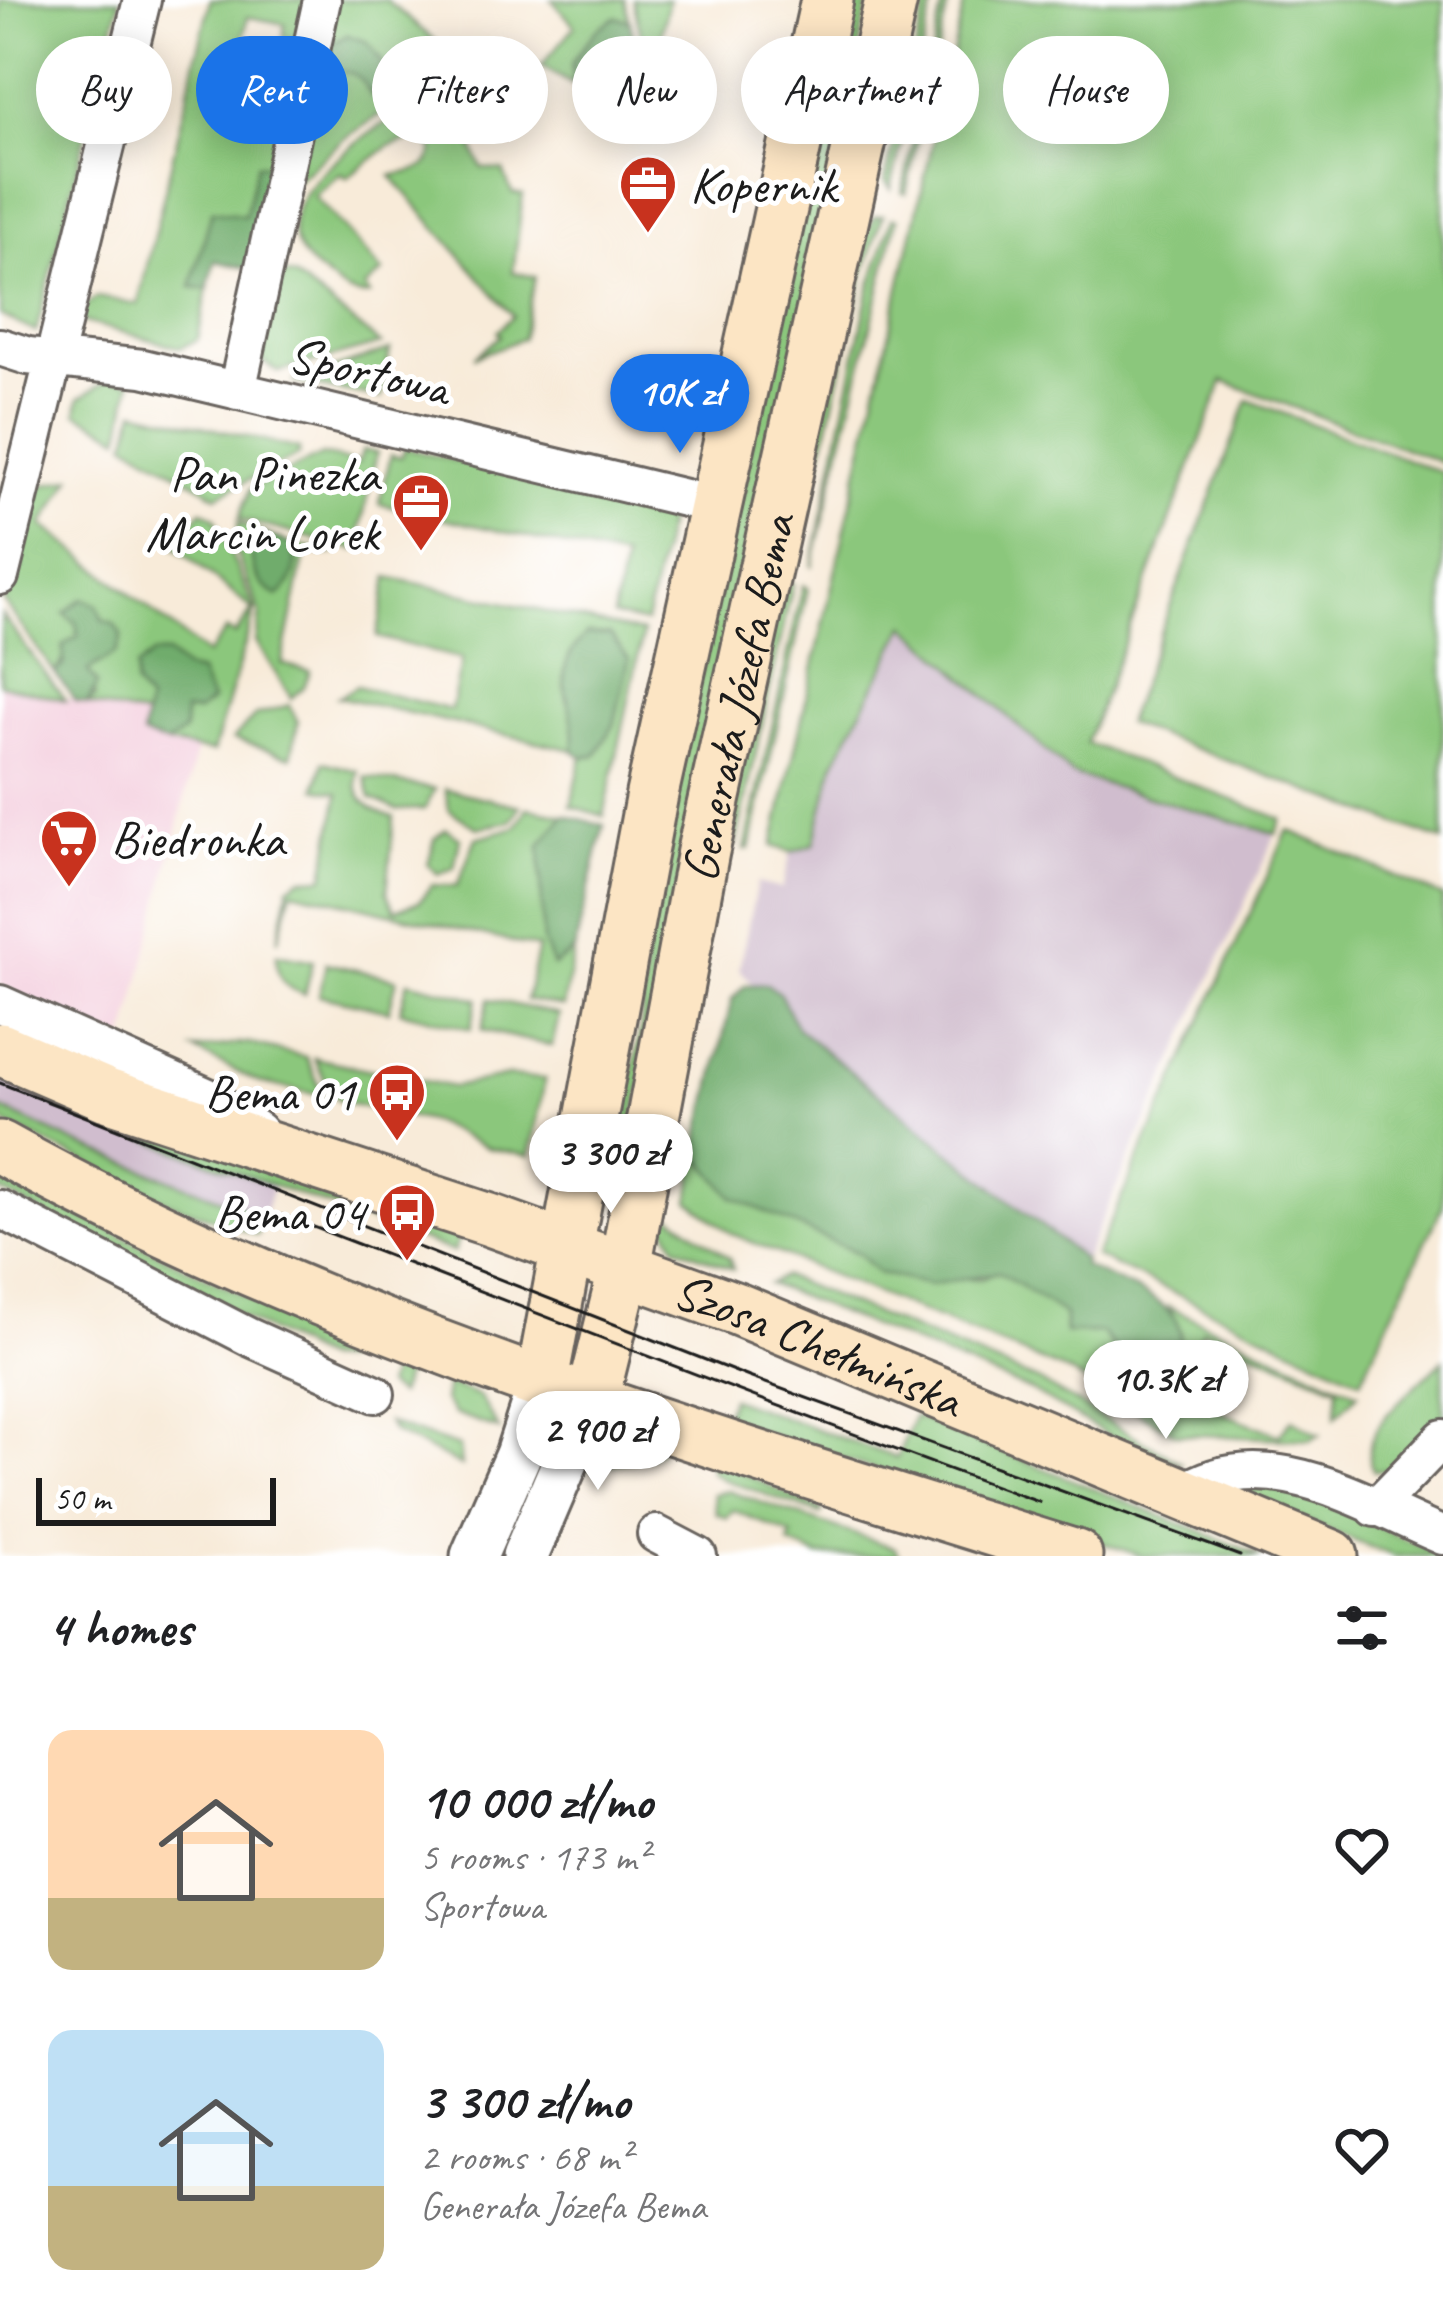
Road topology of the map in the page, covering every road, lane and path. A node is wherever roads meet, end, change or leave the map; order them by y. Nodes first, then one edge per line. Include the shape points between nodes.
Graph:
1 (142, 0) edge
2 (322, 0) edge
3 (827, 0) edge
4 (891, 0) edge
5 (0, 346) edge
6 (55, 360) junction
7 (237, 391) junction
8 (714, 505) junction
9 (0, 576) edge
10 (0, 1004) edge
11 (0, 1048) edge
12 (0, 1147) edge
13 (295, 1158) junction
14 (0, 1209) edge
15 (568, 1247) junction
16 (625, 1267) junction
17 (542, 1379) junction
18 (376, 1394) dead end
19 (593, 1397) junction
20 (1443, 1438) edge
21 (1179, 1495) junction
22 (1375, 1508) junction
23 (656, 1534) dead end
24 (1443, 1536) edge
25 (474, 1556) edge
26 (525, 1556) edge
27 (698, 1556) edge
28 (1076, 1556) edge
29 (1332, 1556) edge

1 - 6 street
2 - 7 street
3 - 8 main road, Generała Józefa Bema
4 - 16 main road, Generała Józefa Bema via 703,851
5 - 6 street, Sportowa
6 - 7 street, Sportowa via 111,362
6 - 9 street
7 - 8 street, Sportowa
8 - 15 main road, Generała Józefa Bema via 624,931
10 - 13 street via 208,1097
11 - 13 main road, Szosa Chełmińska via 107,1095
12 - 17 main road via 112,1207 314,1296
13 - 15 main road, Szosa Chełmińska
14 - 18 street
15 - 16 main road, Szosa Chełmińska
15 - 17 main road, Generała Józefa Bema
16 - 19 main road, Generała Józefa Bema
16 - 21 main road, Szosa Chełmińska
17 - 19 main road
17 - 25 street
19 - 26 street
19 - 28 main road
20 - 22 street
21 - 22 street via 1214,1474 1268,1470
21 - 29 main road, Szosa Chełmińska
22 - 24 street
23 - 27 street

